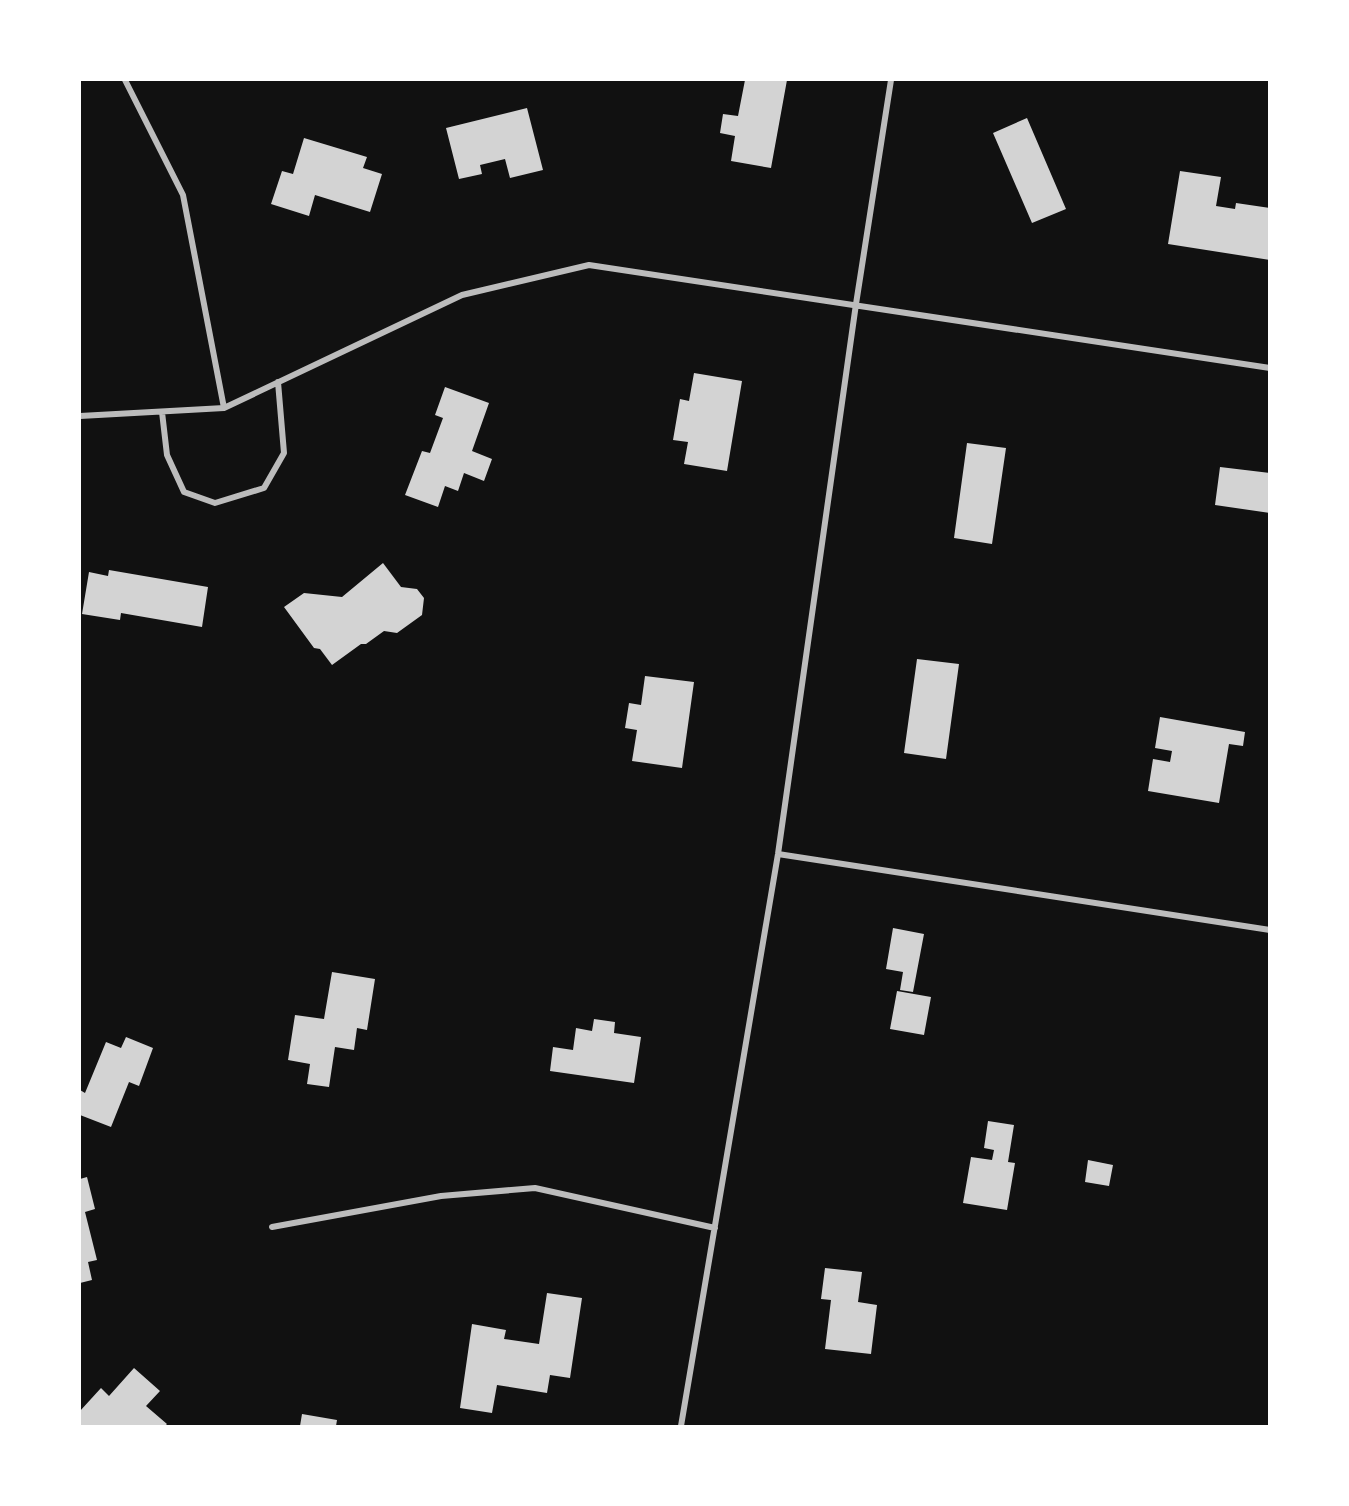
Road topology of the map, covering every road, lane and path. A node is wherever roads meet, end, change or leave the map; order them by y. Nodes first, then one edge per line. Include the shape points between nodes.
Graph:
1 (125, 80) edge
2 (891, 80) edge
3 (856, 304) junction
4 (1269, 368) edge
5 (278, 382) junction
6 (224, 408) junction
7 (162, 412) junction
8 (80, 416) edge
9 (778, 854) junction
10 (1269, 930) edge
11 (272, 1227) dead end
12 (715, 1228) junction
13 (681, 1426) edge

1 - 6 street via 183,195
2 - 3 street
3 - 4 street
3 - 5 street via 589,265 462,294
3 - 9 street
5 - 6 street
5 - 7 street via 284,453 264,488 215,503 184,492 167,455
6 - 7 street
7 - 8 street
9 - 10 street
9 - 12 street
11 - 12 street via 441,1196 535,1188
12 - 13 street

